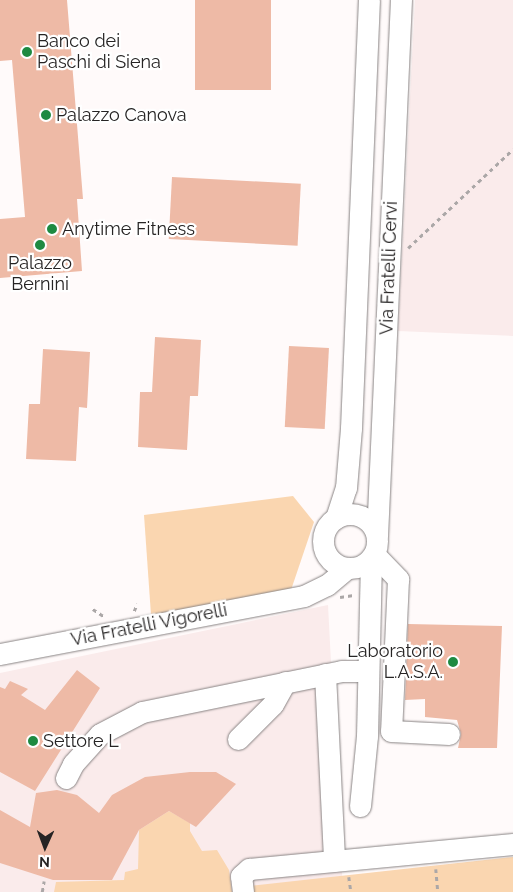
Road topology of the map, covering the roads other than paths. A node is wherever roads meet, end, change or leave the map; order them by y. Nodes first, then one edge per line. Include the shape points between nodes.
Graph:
1 (369, 0) edge
2 (401, 0) edge
3 (336, 518) junction
4 (324, 549) junction
5 (364, 557) junction
6 (298, 597) junction
7 (0, 654) edge
8 (368, 670) junction
9 (325, 674) junction
10 (285, 682) junction
11 (449, 734) dead end
12 (238, 739) dead end
13 (66, 778) dead end
14 (360, 806) dead end
15 (513, 844) edge
16 (342, 867) junction
17 (243, 892) edge

1 - 3 street, Via Fratelli Cervi via 351,428 345,494
2 - 5 street, Via Fratelli Cervi
3 - 4 street via 326,528
3 - 5 street via 350,514 364,518
4 - 5 street via 332,562
4 - 6 street via 319,571
5 - 6 street, Via Fratelli Vigorelli via 320,589
5 - 8 street via 370,607
5 - 11 street via 398,579 391,731
6 - 7 street, Via Fratelli Vigorelli
8 - 9 street
8 - 14 street
9 - 10 street
9 - 16 street
10 - 12 street via 273,704
10 - 13 street via 142,712 120,720 85,748
15 - 16 street
16 - 17 street via 245,870 241,876

